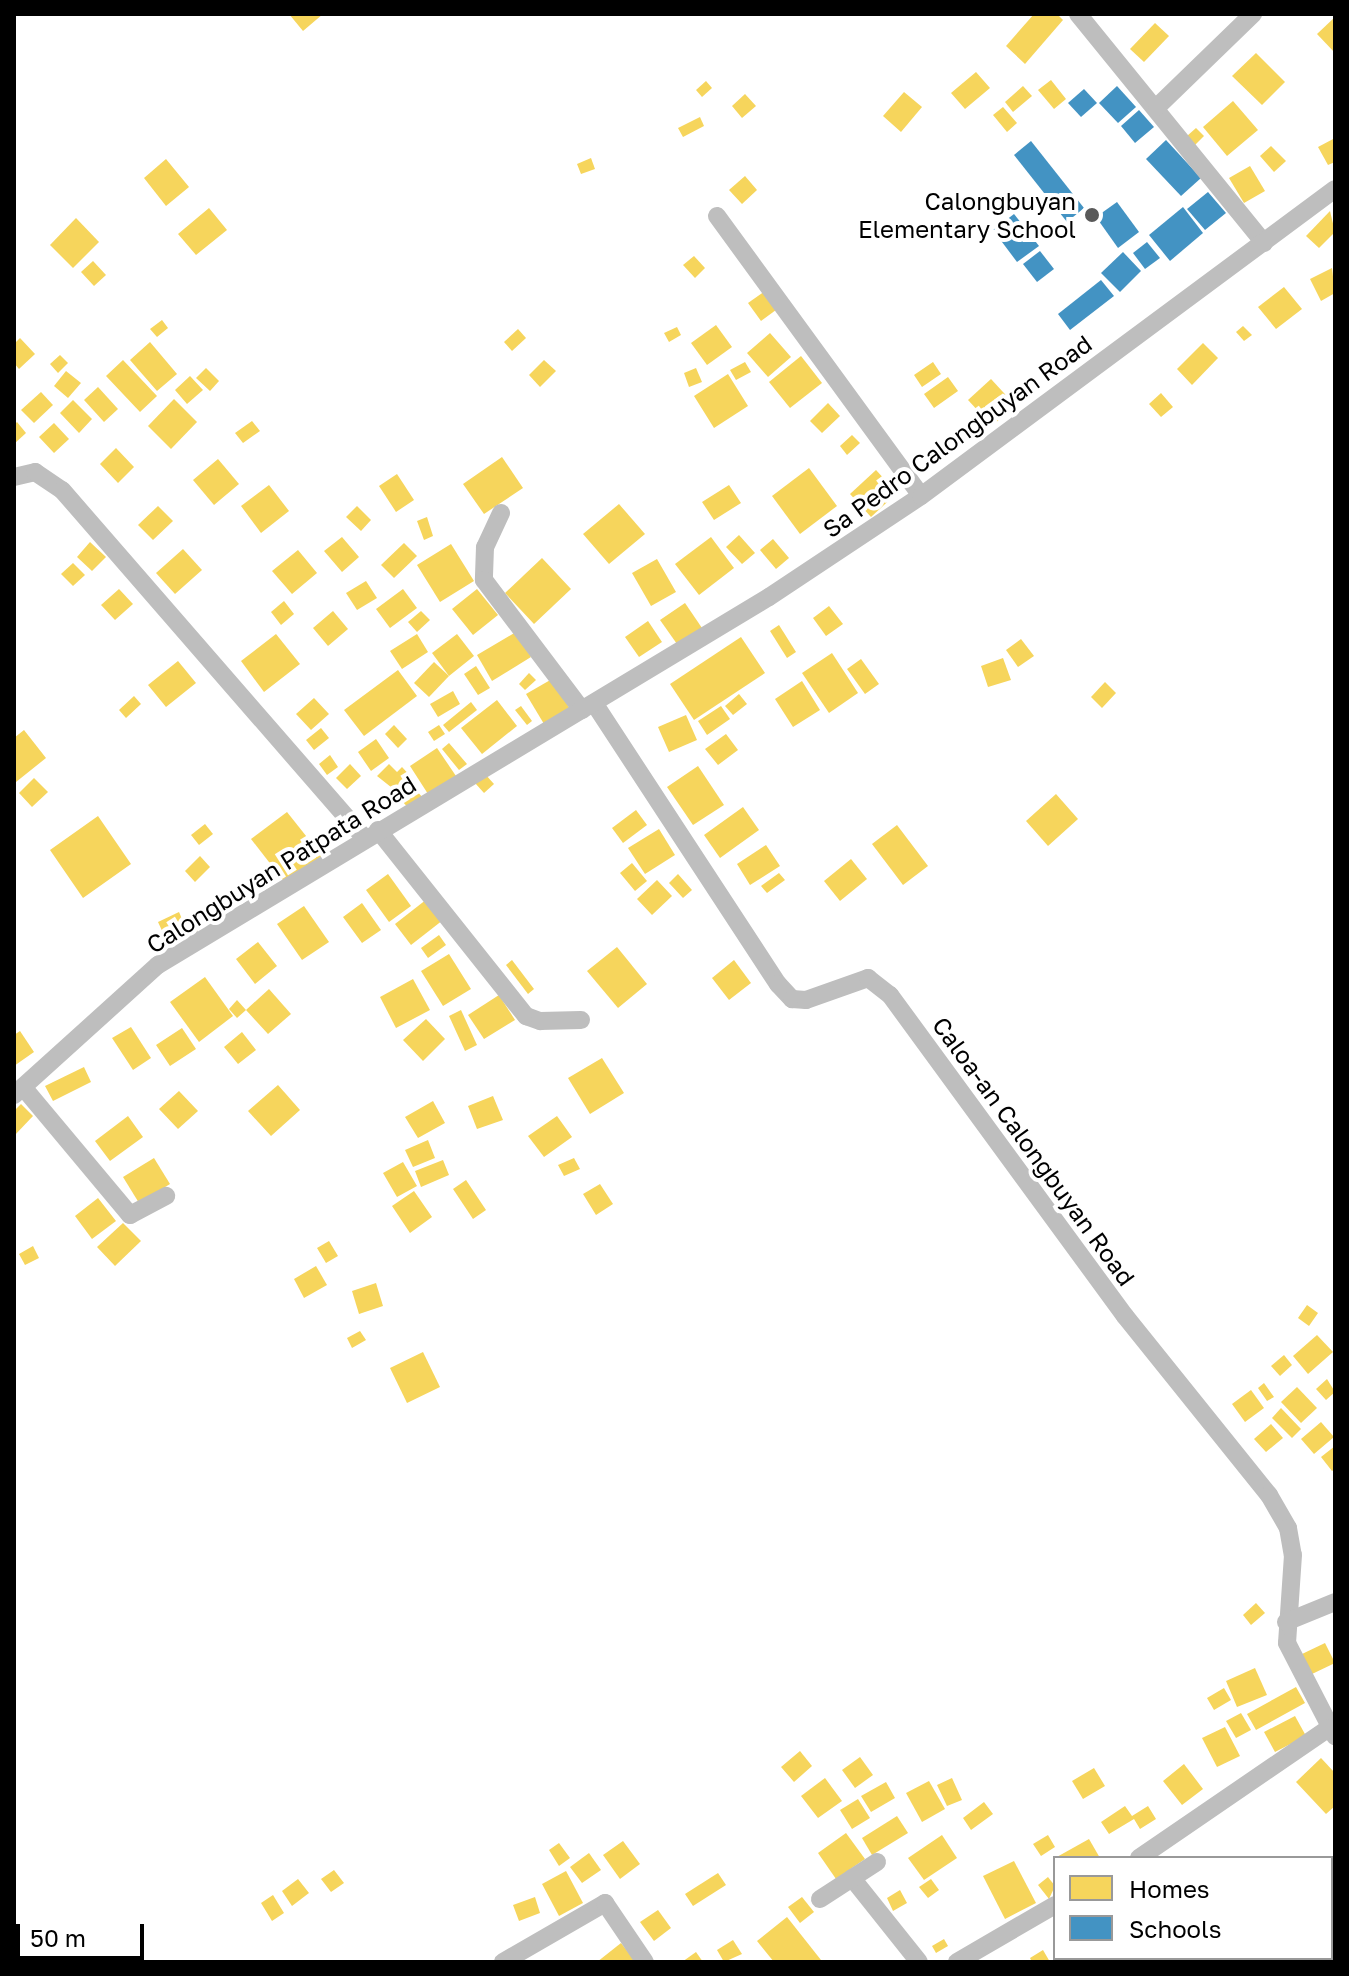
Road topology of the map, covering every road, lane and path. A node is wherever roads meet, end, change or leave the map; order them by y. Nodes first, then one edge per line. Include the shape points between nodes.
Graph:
1 (1078, 14) edge
2 (1253, 14) edge
3 (1157, 107) junction
4 (1335, 189) edge
5 (717, 216) dead end
6 (1264, 243) junction
7 (14, 477) edge
8 (921, 496) junction
9 (501, 513) dead end
10 (588, 706) junction
11 (372, 834) junction
12 (581, 1020) dead end
13 (18, 1091) edge
14 (166, 1196) dead end
15 (1335, 1602) edge
16 (1286, 1622) junction
17 (1332, 1732) edge
18 (1142, 1856) edge
19 (877, 1862) dead end
20 (852, 1878) junction
21 (820, 1899) dead end
22 (1053, 1906) edge
23 (503, 1962) edge
24 (645, 1962) edge
25 (919, 1962) edge
26 (957, 1962) edge

1 - 3 street
2 - 3 street
3 - 6 street
4 - 6 street, Sa Pedro Calongbuyan Road
5 - 8 street
6 - 8 street, Sa Pedro Calongbuyan Road
7 - 11 street via 35,472 62,490
8 - 10 street, Sa Pedro Calongbuyan Road via 769,597
9 - 10 street via 485,547 484,580
10 - 11 street, Calongbuyan Patpata Road
10 - 16 street, Caloa-an Calongbuyan Road via 792,999 806,1000 868,978 890,995 1125,1316 1269,1495 1288,1528 1293,1555
11 - 12 street via 526,1016
11 - 13 street, Calongbuyan Patpata Road via 158,965
13 - 14 street via 130,1215
15 - 16 street
16 - 17 street, Caloa-an Calongbuyan Road via 1294,1664
17 - 18 street
19 - 20 street
20 - 21 street
20 - 25 street
22 - 26 street
23 - 24 street via 605,1903

